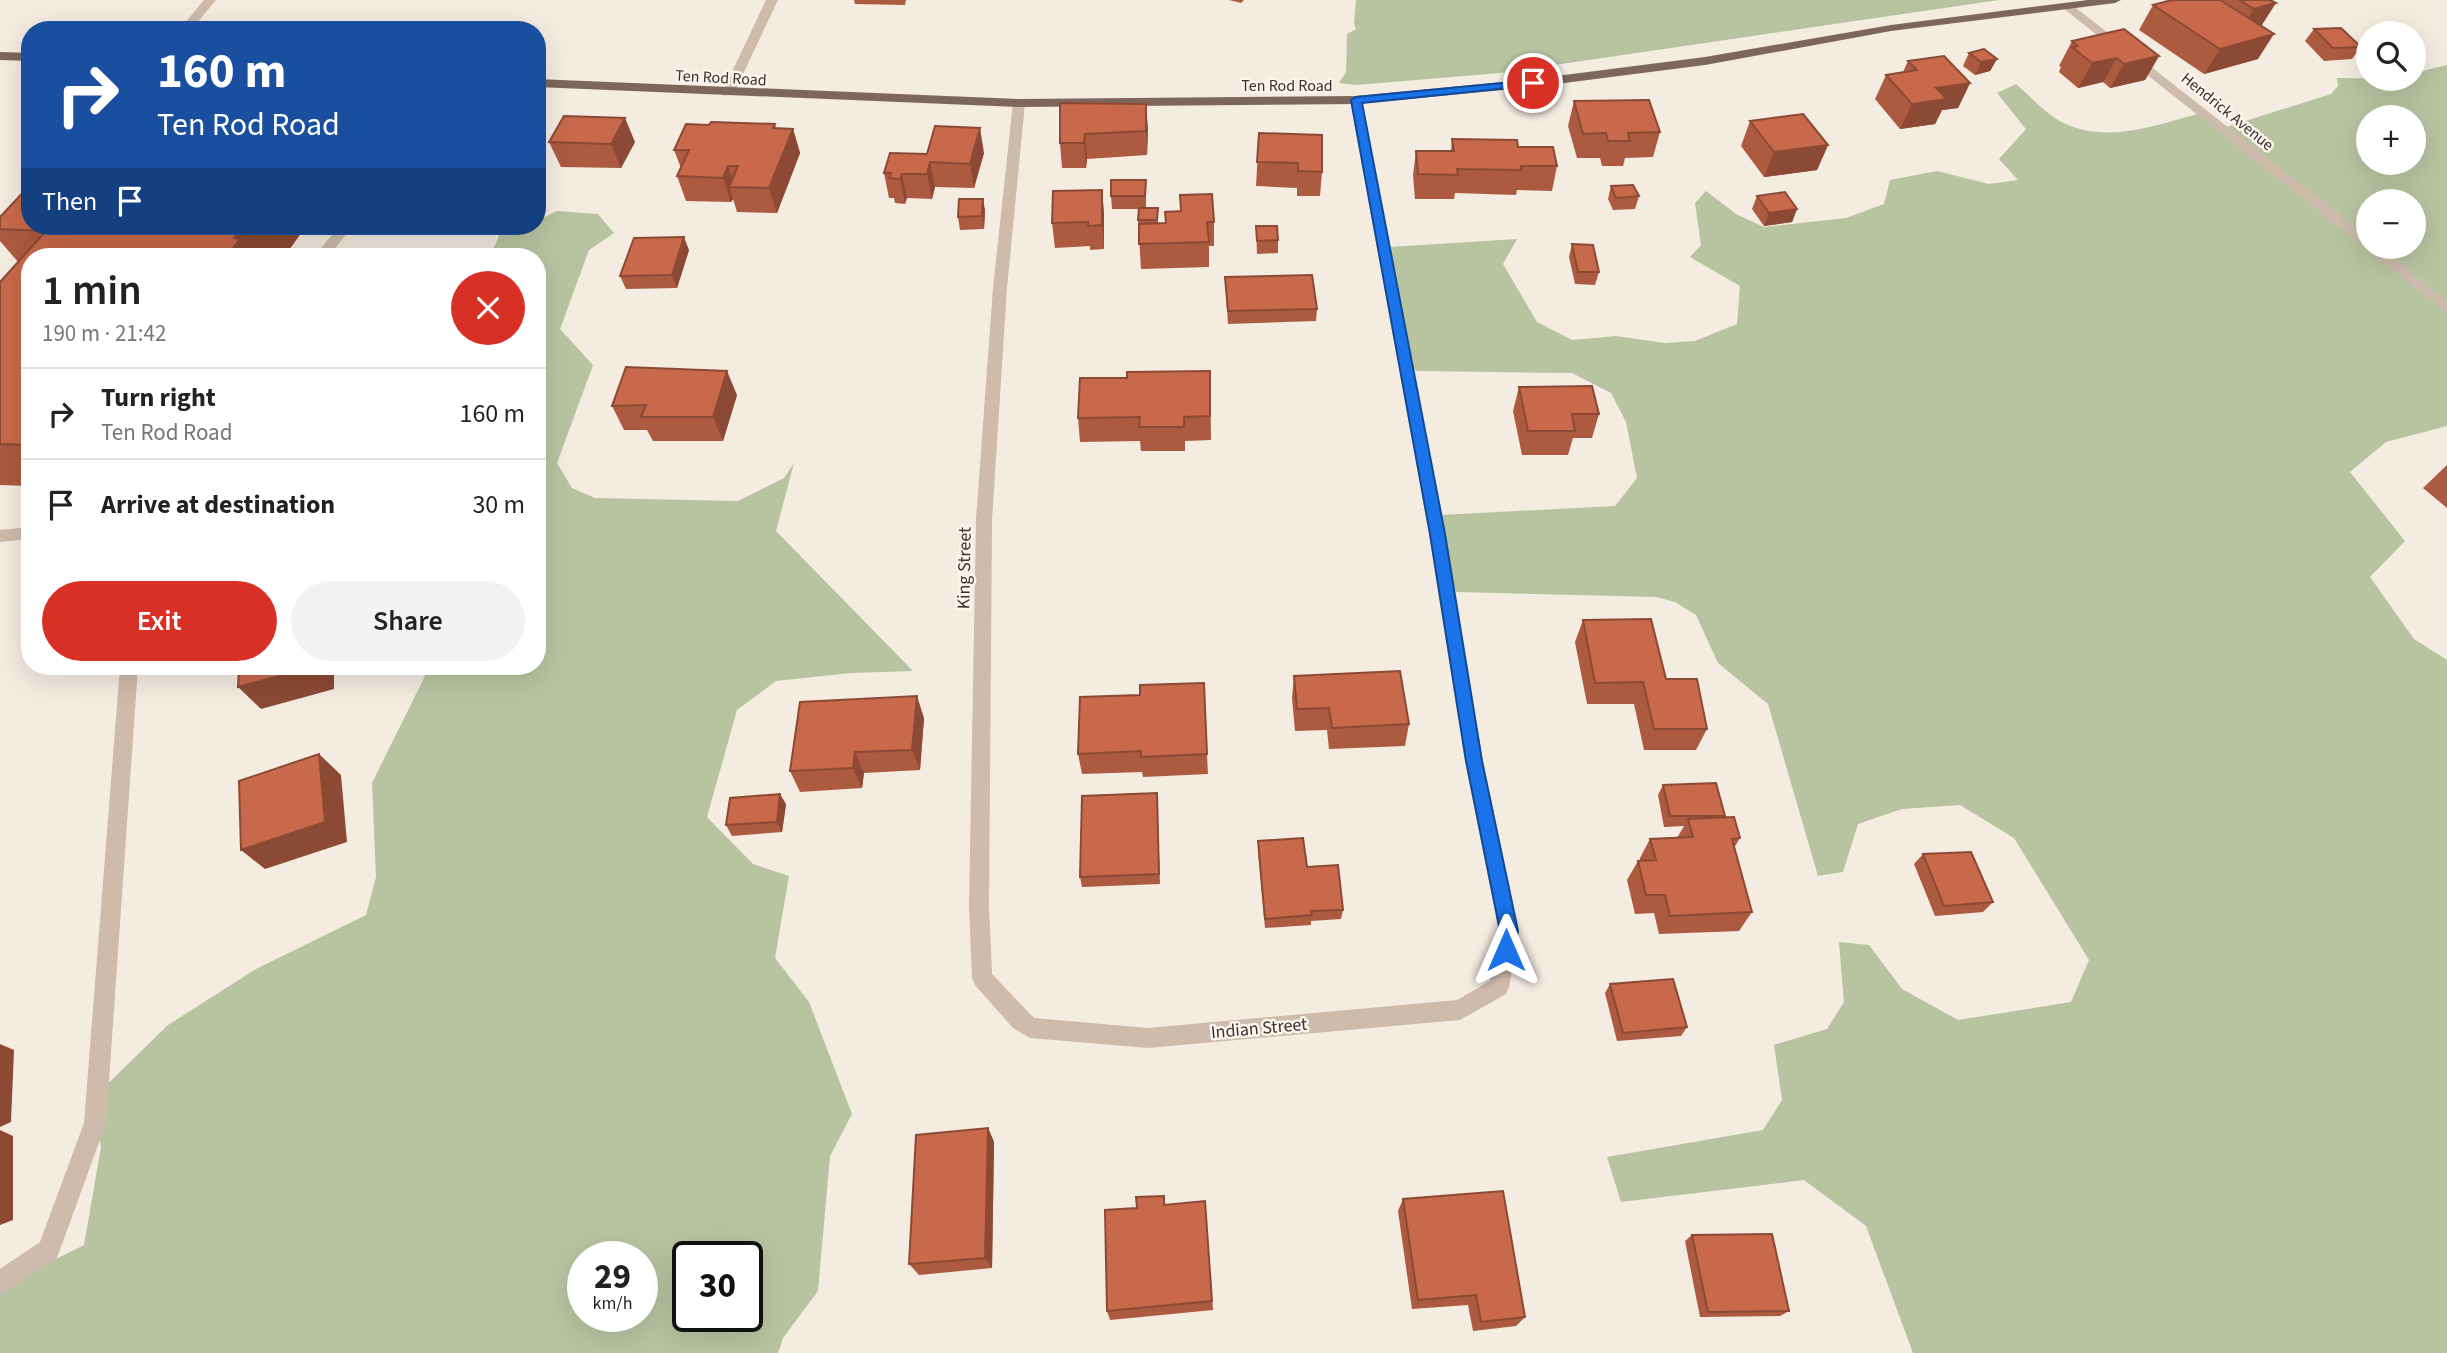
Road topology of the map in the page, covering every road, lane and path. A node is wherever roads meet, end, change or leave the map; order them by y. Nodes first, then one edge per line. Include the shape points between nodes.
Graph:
1 (210, 0) edge
2 (772, 0) edge
3 (2115, 0) edge
4 (2067, 6) junction
5 (192, 21) edge
6 (0, 56) edge
7 (21, 57) edge
8 (546, 83) edge
9 (728, 93) junction
10 (1356, 100) junction
11 (1018, 103) junction
12 (2356, 236) edge
13 (2385, 259) edge
14 (2447, 308) edge
15 (21, 534) edge
16 (0, 536) edge
17 (128, 675) edge
18 (1020, 1021) joint
19 (0, 1283) edge

1 - 5 street
2 - 9 street
3 - 4 main road, Ten Rod Road
4 - 10 main road, Ten Rod Road via 1891,28 1704,61
4 - 12 street, Hendrick Avenue
6 - 7 main road
8 - 9 main road, Ten Rod Road
9 - 11 main road, Ten Rod Road
10 - 11 main road, Ten Rod Road
10 - 18 street, Indian Street via 1474,761 1509,931 1499,987 1460,1010 1149,1038 1030,1028
11 - 18 street, King Street via 984,520 979,906 982,978
13 - 14 street, Hendrick Avenue
15 - 16 street
17 - 19 street via 95,1123 49,1250

